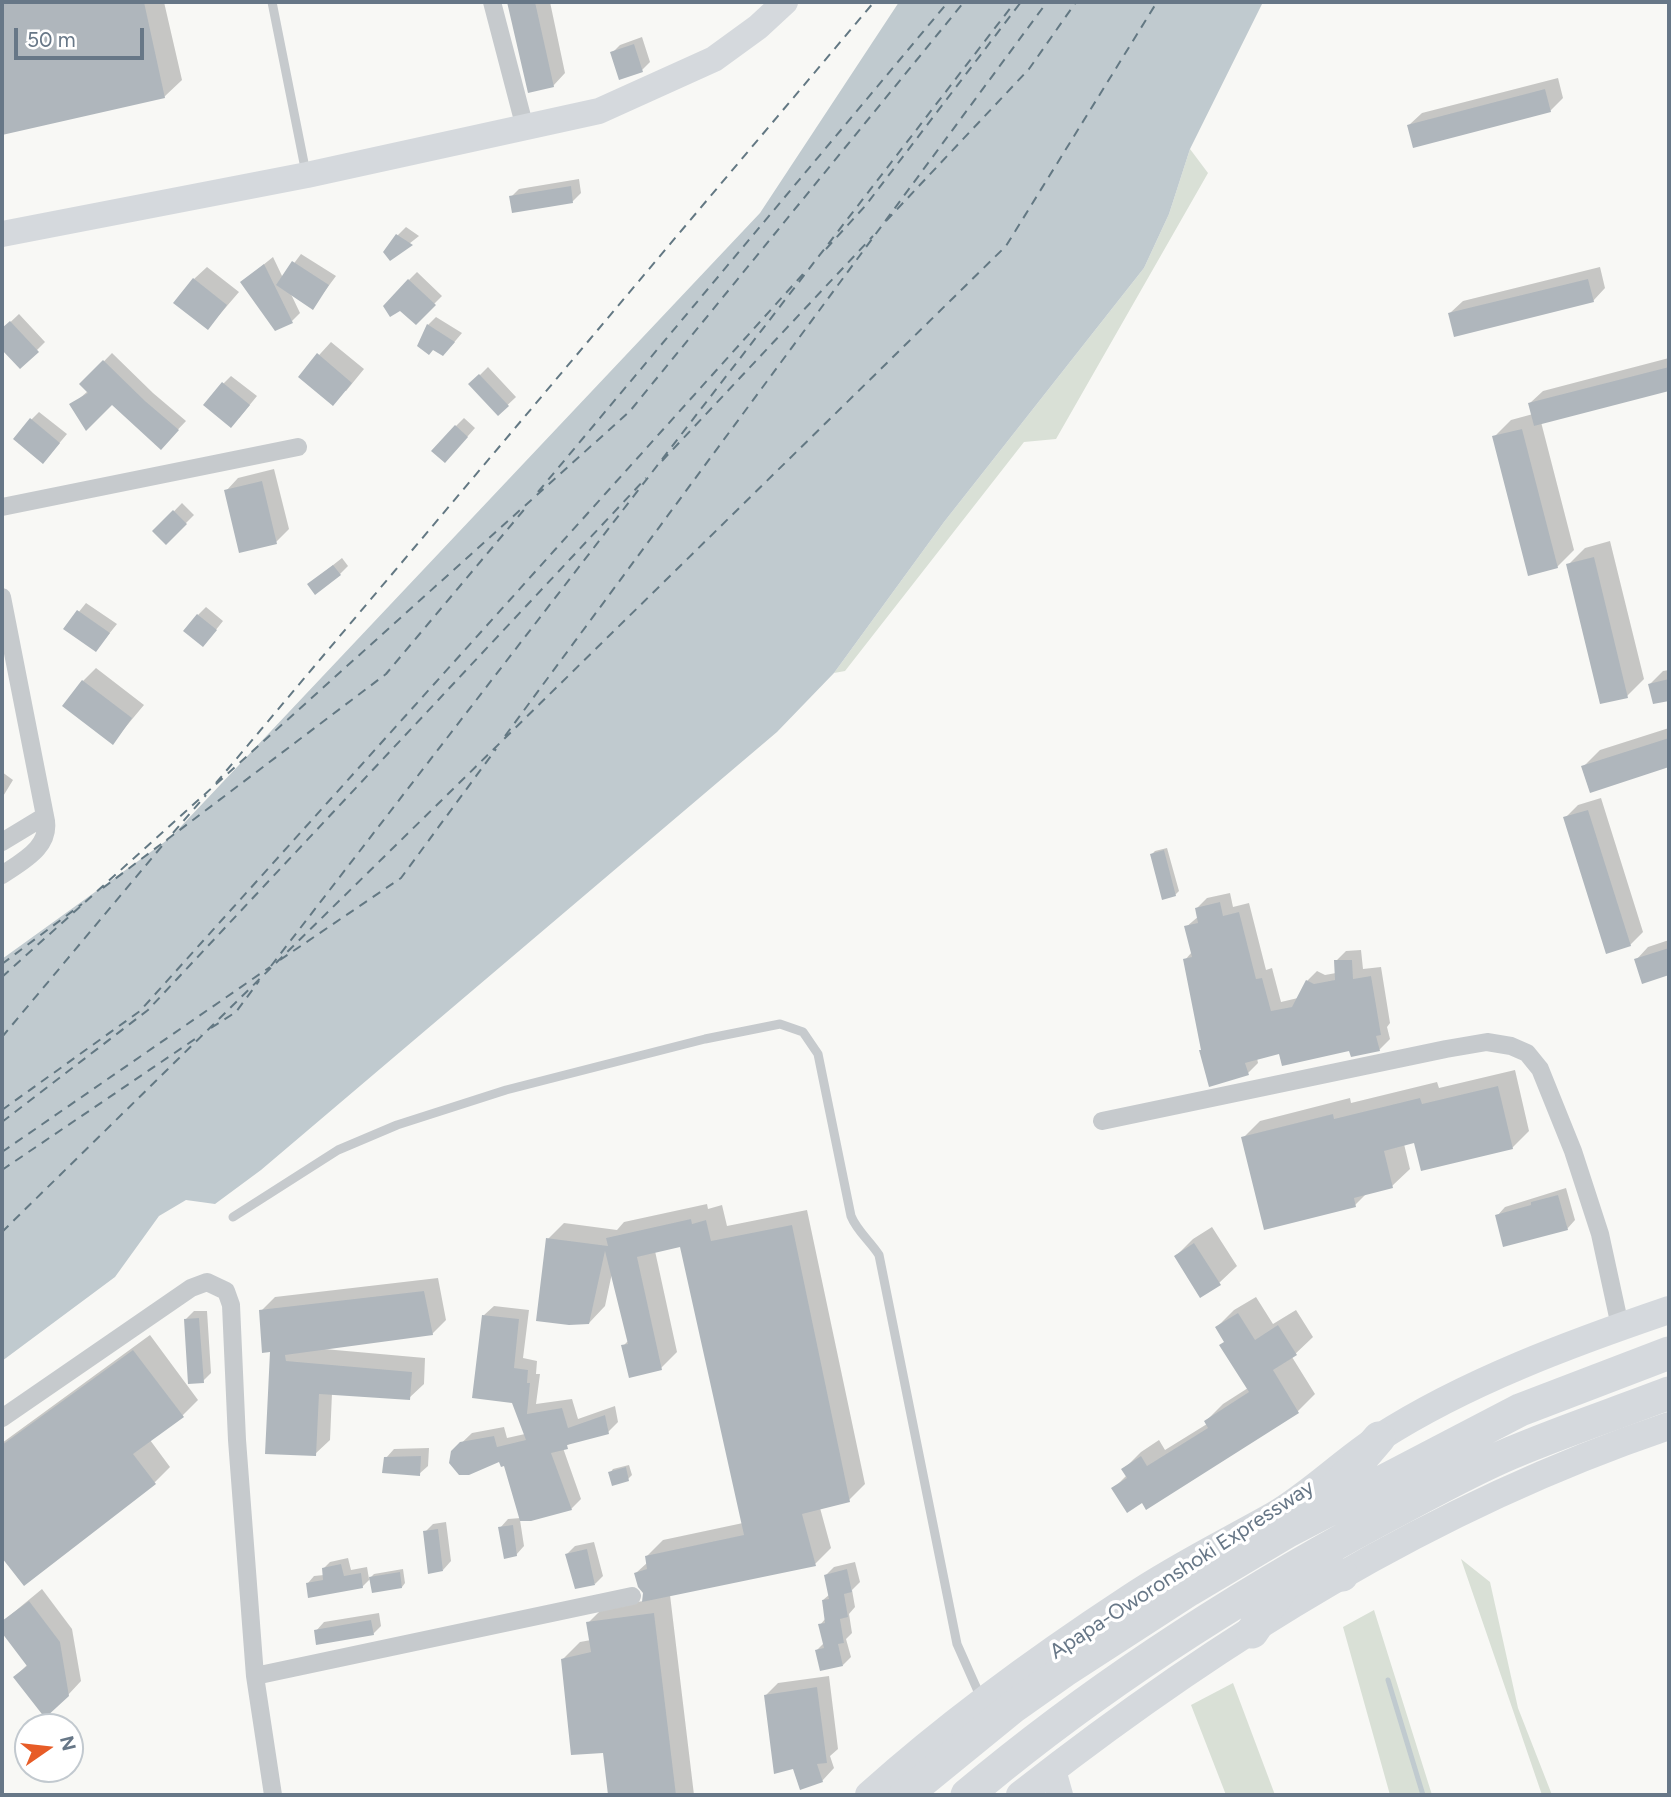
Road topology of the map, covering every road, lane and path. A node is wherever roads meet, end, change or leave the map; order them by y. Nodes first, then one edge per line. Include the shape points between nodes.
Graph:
1 (271, 2) edge
2 (492, 2) edge
3 (785, 2) edge
4 (525, 128) junction
5 (307, 175) junction
6 (2, 234) edge
7 (298, 447) dead end
8 (2, 507) edge
9 (2, 597) edge
10 (45, 816) junction
11 (2, 842) edge
12 (2, 875) edge
13 (1102, 1121) dead end
14 (233, 1217) dead end
15 (1669, 1310) edge
16 (1620, 1326) junction
17 (1669, 1353) edge
18 (1669, 1393) edge
19 (2, 1418) edge
20 (1669, 1426) edge
21 (1379, 1438) junction
22 (1401, 1472) junction
23 (1343, 1480) junction
24 (1280, 1528) junction
25 (1314, 1566) junction
26 (632, 1596) dead end
27 (1252, 1632) junction
28 (255, 1676) junction
29 (983, 1703) junction
30 (1056, 1783) edge
31 (273, 1795) edge
32 (869, 1795) edge
33 (905, 1795) edge
34 (967, 1795) edge
35 (1020, 1795) edge

1 - 5 lane
2 - 4 street
3 - 4 main road via 715,59 599,111
4 - 5 main road
5 - 6 main road
7 - 8 street
9 - 10 street
10 - 11 street
10 - 12 street via 46,836 40,846
13 - 16 street via 1446,1049 1487,1042 1511,1046 1527,1054 1540,1069 1573,1151 1600,1234
14 - 29 lane via 338,1150 397,1125 506,1090 705,1039 780,1024 803,1032 818,1054 851,1216 879,1255 957,1644
15 - 16 main road, Apapa-Oworonshoki Expressway
16 - 21 main road, Apapa-Oworonshoki Expressway via 1491,1378
17 - 22 highway, Apapa-Oworonshoki Expressway via 1520,1410
18 - 25 highway via 1510,1453
19 - 28 street via 191,1288 206,1282 226,1291 231,1305
20 - 25 main road
21 - 23 highway
21 - 24 main road, Apapa-Oworonshoki Expressway
22 - 23 highway
22 - 24 highway, Apapa-Oworonshoki Expressway
23 - 24 highway
24 - 25 highway
24 - 29 main road, Apapa-Oworonshoki Expressway via 1214,1547 1131,1597
24 - 33 highway, Apapa-Oworonshoki Expressway via 1013,1707
25 - 27 highway
25 - 27 main road
25 - 34 highway via 1241,1598 1044,1732
26 - 28 street
27 - 30 main road via 1150,1696
28 - 31 street
29 - 32 main road, Apapa-Oworonshoki Expressway
30 - 35 main road

